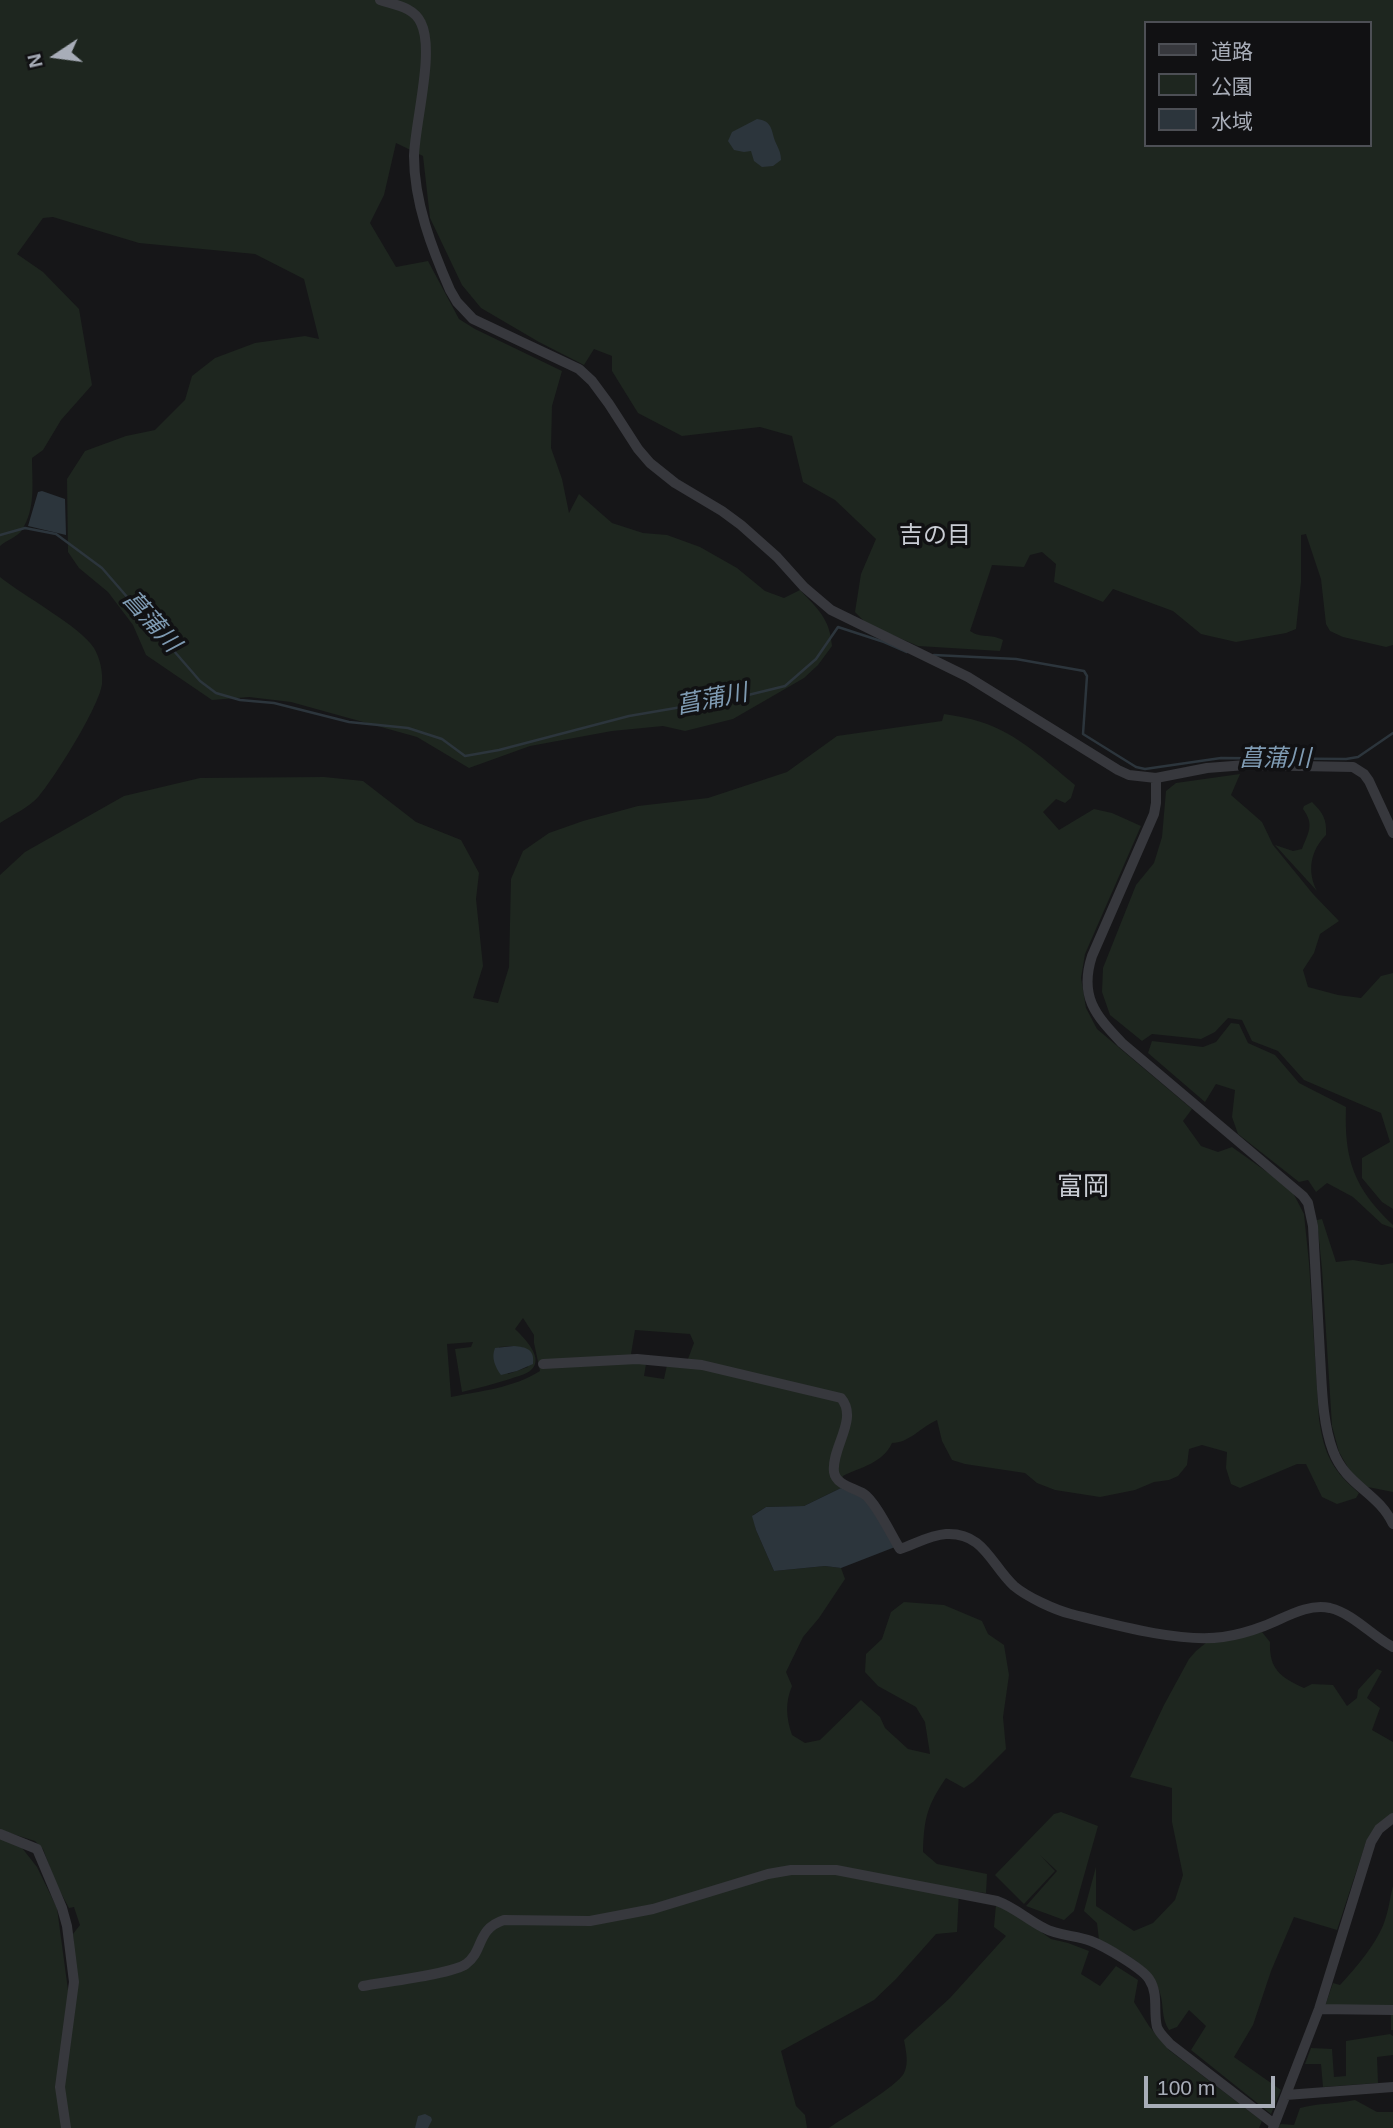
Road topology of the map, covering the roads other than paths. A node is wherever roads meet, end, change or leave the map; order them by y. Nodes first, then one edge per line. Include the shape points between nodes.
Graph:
1 (380, 0) edge
2 (1157, 778) junction
3 (1393, 833) edge
4 (542, 1364) dead end
5 (1393, 1524) edge
6 (1393, 1647) edge
7 (1393, 1818) edge
8 (0, 1834) edge
9 (363, 1986) dead end
10 (1319, 2009) junction
11 (1393, 2010) edge
12 (1393, 2087) edge
13 (1286, 2095) junction
14 (1273, 2126) edge
15 (66, 2128) edge

1 - 2 street via 410,10 422,24 426,50 414,155 416,186 445,279 465,312 487,327 579,369 610,404 650,463 741,525 831,610 968,677 1118,770
2 - 3 street via 1247,765 1353,767 1369,781
2 - 5 street via 1154,814 1092,956 1087,993 1102,1022 1122,1043 1308,1203 1322,1385 1332,1450 1351,1481 1377,1501
4 - 6 street via 637,1359 684,1363 841,1398 848,1414 834,1474 838,1481 869,1498 900,1549 946,1534 971,1539 1015,1587 1067,1613 1202,1639 1239,1634 1308,1609 1330,1608
7 - 10 street via 1371,1842
8 - 15 street via 37,1849 66,1923 74,1982 60,2087
9 - 14 street via 466,1965 484,1933 505,1920 590,1921 653,1909 768,1874 836,1870 997,1901 1047,1930 1090,1941 1133,1965 1151,1982 1157,2027 1170,2044
10 - 11 street
10 - 13 street
12 - 13 street
13 - 14 street

